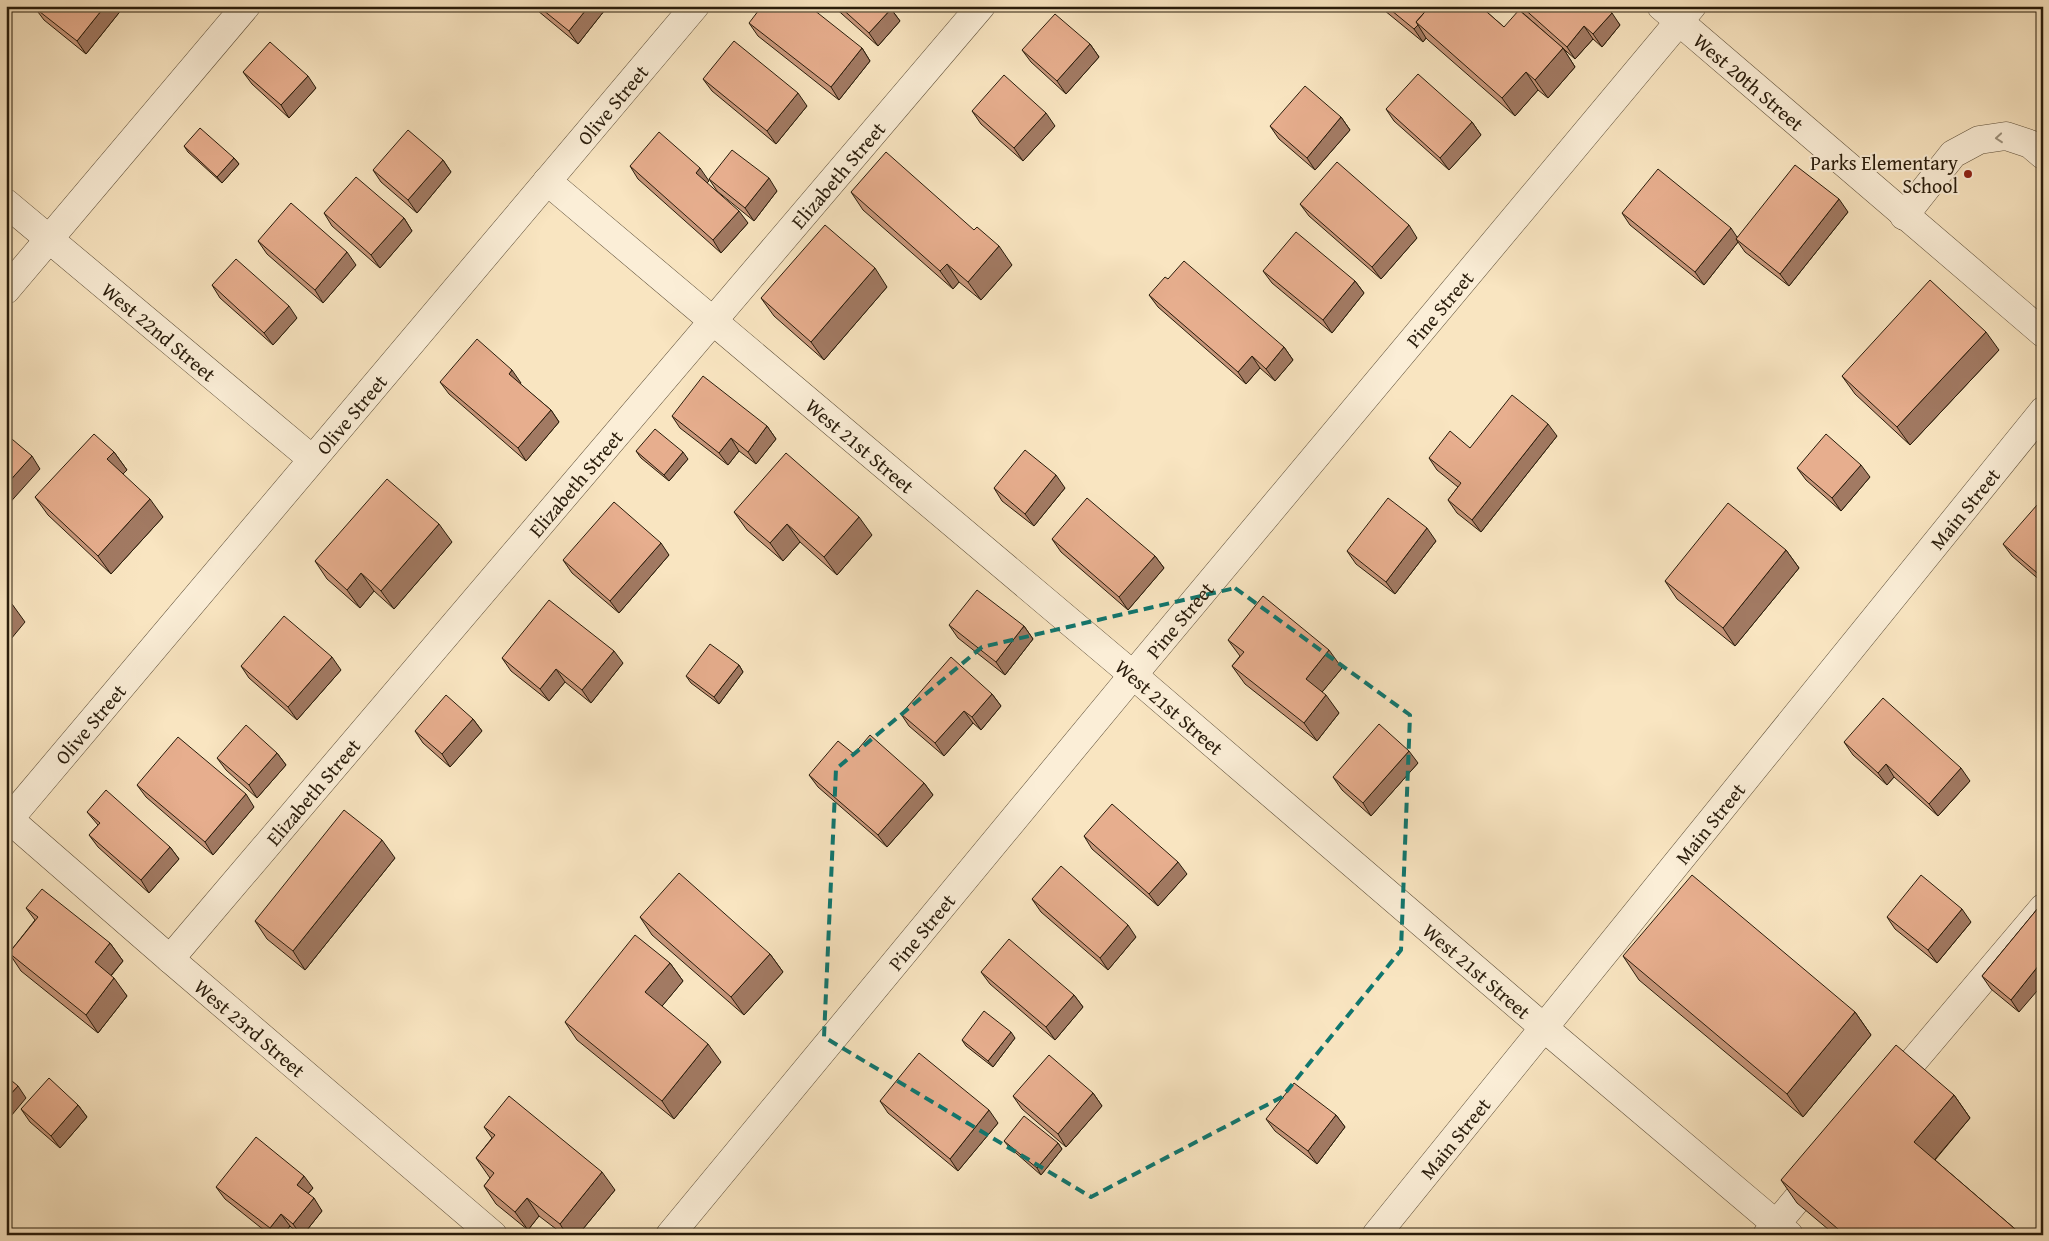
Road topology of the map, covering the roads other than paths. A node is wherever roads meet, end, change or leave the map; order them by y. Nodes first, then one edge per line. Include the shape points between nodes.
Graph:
1 (246, 6) edge
2 (695, 6) edge
3 (981, 6) edge
4 (1678, 12) edge
5 (2043, 155) edge
6 (547, 181) junction
7 (6, 203) edge
8 (1904, 216) junction
9 (49, 239) junction
10 (6, 290) edge
11 (713, 321) junction
12 (2043, 333) edge
13 (2043, 411) edge
14 (312, 459) junction
15 (1133, 675) junction
16 (8, 821) edge
17 (2043, 908) edge
18 (170, 959) junction
19 (1543, 1027) junction
20 (1871, 1111) edge
21 (1833, 1156) edge
22 (1777, 1231) edge
23 (493, 1235) edge
24 (670, 1235) edge
25 (1376, 1235) edge

1 - 9 street
2 - 6 street, Olive Street
3 - 11 street, Elizabeth Street
4 - 8 street, West 20th Street
4 - 15 street, Pine Street
5 -> 8 street via 2030,144 2006,136 1979,140 1953,154
6 - 11 street, West 21st Street
6 - 14 street, Olive Street
7 - 9 street, West 22nd Street
8 - 12 street, West 20th Street
9 - 10 street
9 - 14 street, West 22nd Street
11 - 15 street, West 21st Street
11 - 18 street, Elizabeth Street
13 - 19 street, Main Street
14 - 16 street, Olive Street
15 - 19 street, West 21st Street
15 - 24 street, Pine Street
16 - 18 street, West 23rd Street
17 - 20 street
18 - 23 street, West 23rd Street
19 - 22 street, West 21st Street
19 - 25 street, Main Street
21 - 22 street

